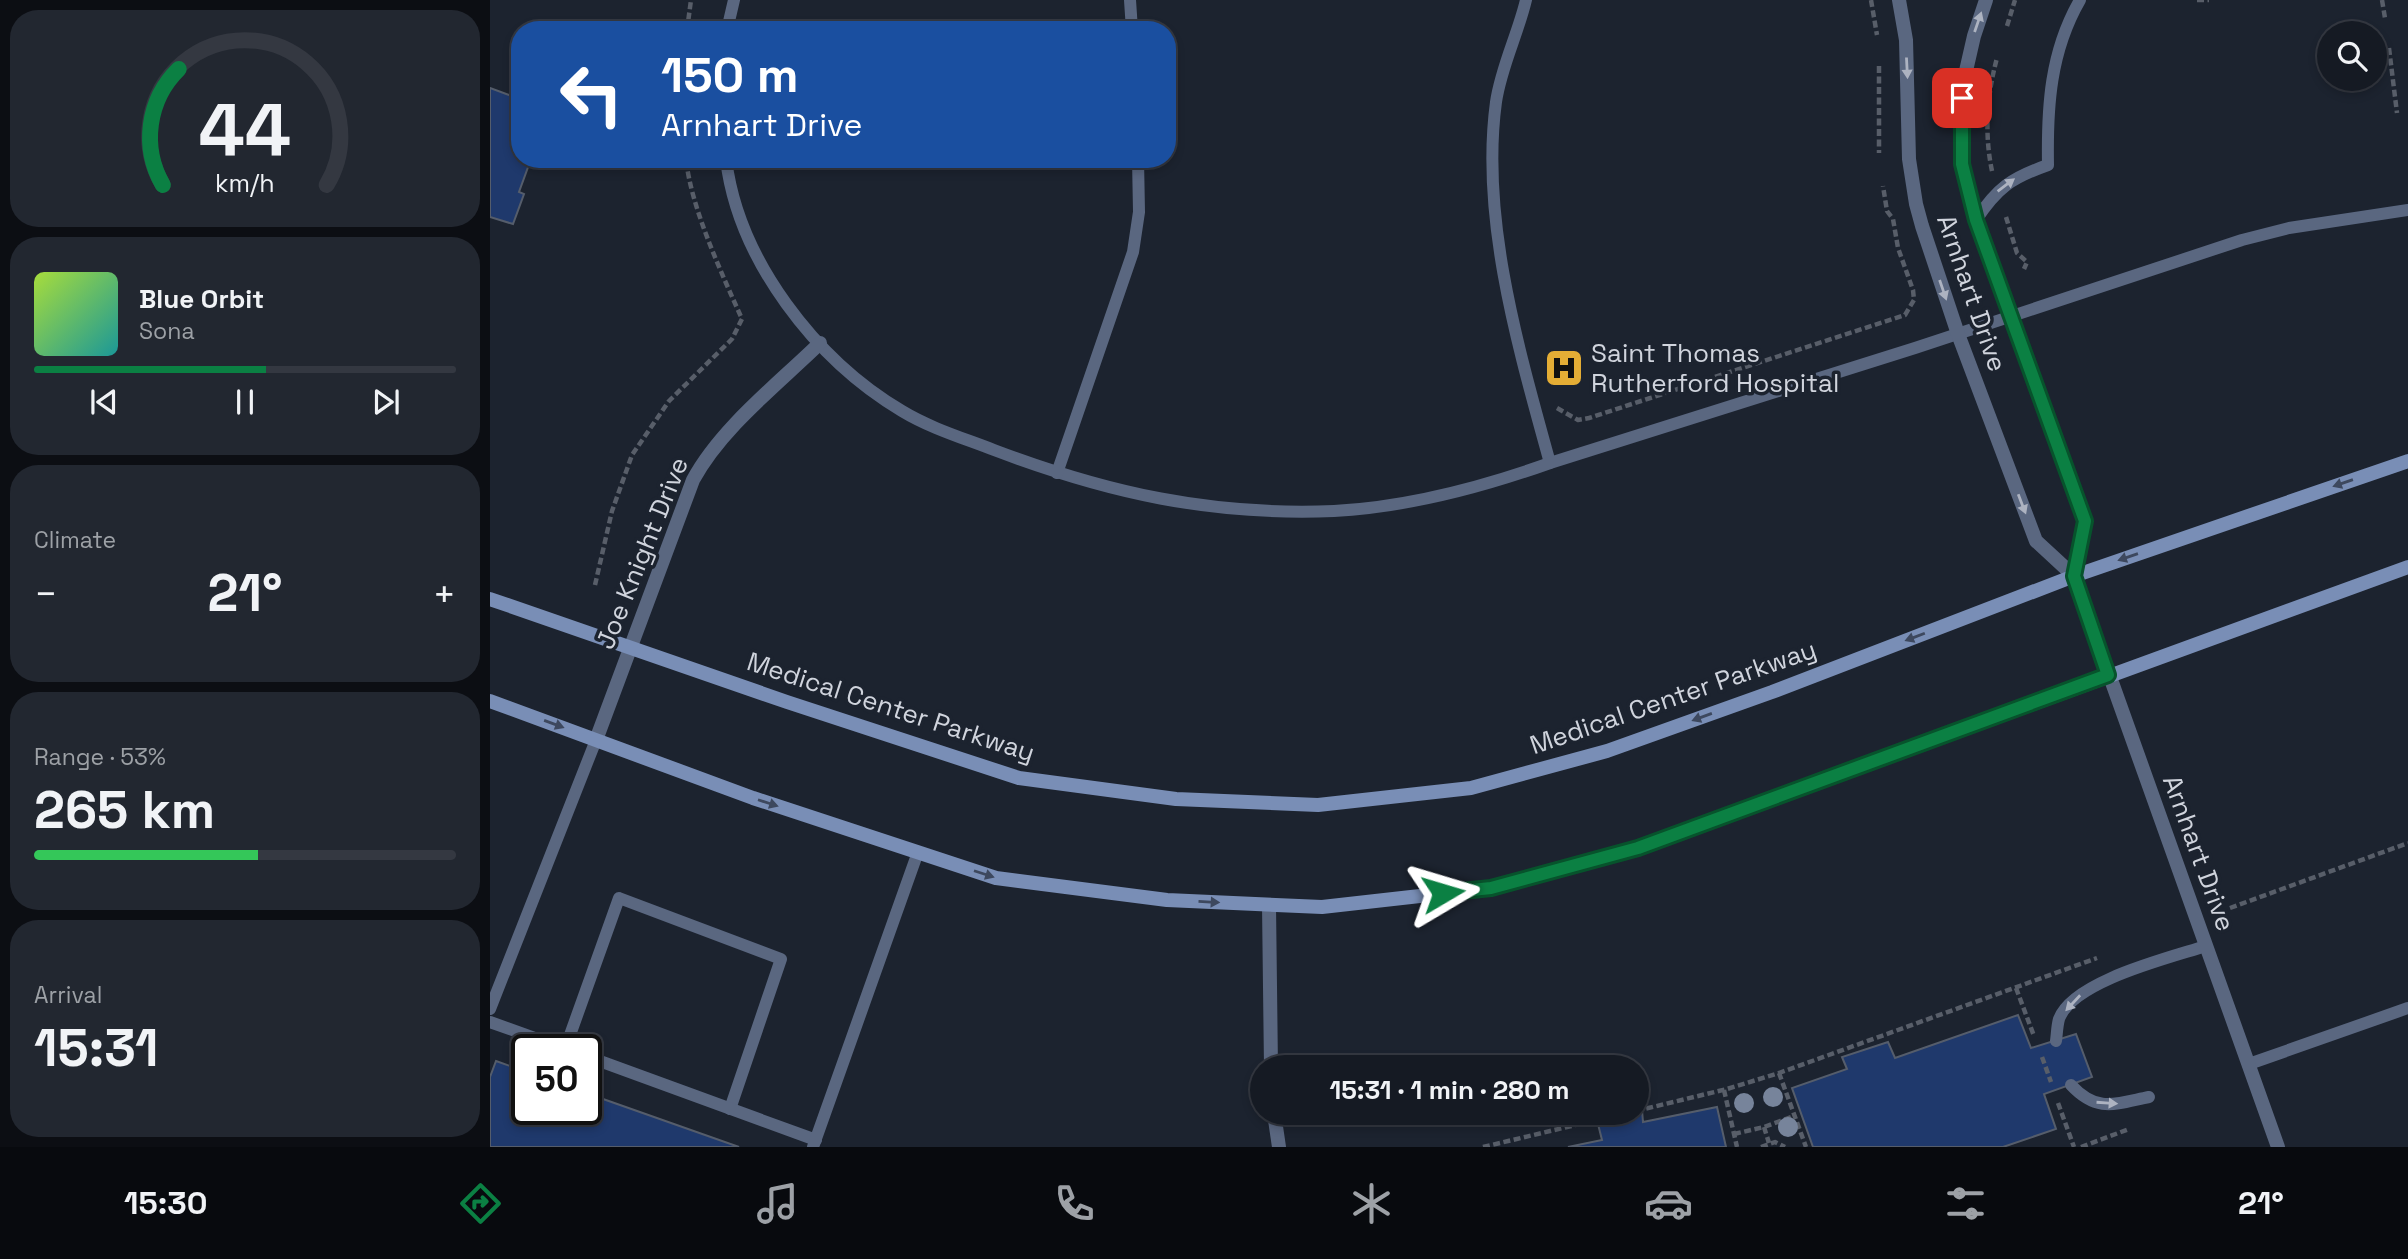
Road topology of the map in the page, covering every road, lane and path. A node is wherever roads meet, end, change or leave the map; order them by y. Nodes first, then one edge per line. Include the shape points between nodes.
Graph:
1 (691, 0) edge
2 (734, 0) edge
3 (1130, 0) edge
4 (1526, 0) edge
5 (1871, 0) edge
6 (1899, 0) edge
7 (1986, 0) edge
8 (2015, 0) edge
9 (2080, 0) edge
10 (2197, 0) edge
11 (2209, 0) edge
12 (2382, 0) edge
13 (2385, 18) dead end
14 (688, 21) edge
15 (729, 21) edge
16 (1131, 21) edge
17 (2007, 26) dead end
18 (1877, 35) dead end
19 (2389, 48) dead end
20 (1997, 58) dead end
21 (1879, 66) dead end
22 (2398, 113) dead end
23 (1879, 153) dead end
24 (687, 168) edge
25 (728, 168) edge
26 (1138, 168) edge
27 (1993, 179) dead end
28 (1883, 186) dead end
29 (2408, 210) edge
30 (2005, 215) dead end
31 (1976, 220) junction
32 (2024, 269) dead end
33 (2010, 315) junction
34 (1958, 334) junction
35 (820, 343) junction
36 (1554, 402) dead end
37 (2408, 461) edge
38 (1550, 463) junction
39 (1057, 473) junction
40 (2408, 568) edge
41 (2074, 576) junction
42 (595, 585) dead end
43 (490, 599) edge
44 (630, 646) junction
45 (2108, 675) junction
46 (490, 701) edge
47 (596, 740) junction
48 (2408, 844) edge
49 (918, 852) junction
50 (1269, 905) junction
51 (2230, 908) dead end
52 (2206, 946) junction
53 (2101, 957) dead end
54 (2016, 988) junction
55 (2408, 1008) edge
56 (490, 1009) edge
57 (490, 1022) edge
58 (524, 1034) edge
59 (572, 1034) edge
60 (2034, 1037) dead end
61 (2056, 1041) dead end
62 (2038, 1049) dead end
63 (1271, 1055) edge
64 (602, 1062) edge
65 (2249, 1064) junction
66 (1779, 1073) junction
67 (2071, 1084) dead end
68 (2052, 1086) dead end
69 (1724, 1090) junction
70 (2149, 1097) dead end
71 (2056, 1098) dead end
72 (1649, 1108) edge
73 (730, 1109) junction
74 (1794, 1116) junction
75 (1276, 1125) edge
76 (1576, 1125) edge
77 (1764, 1126) junction
78 (2129, 1129) dead end
79 (1734, 1133) junction
80 (814, 1143) edge
81 (1769, 1143) junction
82 (1279, 1147) edge
83 (1483, 1147) edge
84 (1737, 1147) edge
85 (1761, 1147) edge
86 (1785, 1147) edge
87 (1806, 1147) edge
88 (2074, 1147) edge
89 (2081, 1147) edge
90 (2278, 1147) edge

1 - 14 path
2 - 15 lane
3 - 16 lane
4 - 38 lane via 1496,100 1493,174 1507,289
5 - 18 path
6 -> 34 street, Arnhart Drive via 1912,183
31 -> 7 street, Arnhart Drive via 1962,164 1960,112 1967,62
8 - 17 path
31 -> 9 lane via 2015,177 2048,165 2052,74
10 - 11 path
12 - 13 path
19 - 22 path
20 - 27 path via 1988,94 1987,141
21 - 23 path
24 - 42 path via 742,319 732,339 669,401 632,455 612,511
25 - 35 lane via 736,204 764,270 794,317
26 - 39 lane via 1139,212 1133,252
28 - 36 path via 1913,290 1914,300 1905,315 1589,418 1571,417
29 - 33 lane via 2263,234
30 - 32 path via 2017,253 2027,262
31 - 33 street, Arnhart Drive
33 - 34 lane
33 - 41 street, Arnhart Drive via 2085,521
34 - 38 lane
34 -> 41 street, Arnhart Drive via 2036,541
35 - 39 lane via 864,385 901,411
35 - 44 street, Joe Knight Drive via 725,435 702,464
37 -> 41 main road, Medical Center Parkway
38 - 39 lane via 1428,499 1335,511 1199,506
40 - 45 main road
41 -> 44 main road, Medical Center Parkway via 1607,751 1471,788 1318,805 1176,799 1019,778
41 - 45 street, Arnhart Drive
43 - 44 main road, Medical Center Parkway
44 - 47 street, Joe Knight Drive
45 - 50 main road via 1638,848 1491,888 1322,907
45 - 52 street, Arnhart Drive
46 -> 47 main road
47 -> 49 main road
47 - 56 lane
48 - 51 path
49 -> 50 main road via 996,878 1167,900
49 - 80 lane
50 - 63 street
52 -> 61 lane via 2108,979 2076,996 2059,1018
52 - 65 street, Arnhart Drive
53 - 54 path
54 - 60 path
54 - 66 path
55 - 65 lane
57 - 58 lane
59 - 73 lane via 619,898 780,959
62 - 68 path
64 - 73 lane
65 - 90 street, Arnhart Drive
66 - 69 path
66 - 74 path
67 -> 70 lane via 2085,1100 2111,1105
69 - 72 path
69 - 79 path
71 - 88 path
73 - 80 lane
74 - 77 path
74 - 87 path
75 - 82 street
76 - 83 path
77 - 79 path
77 - 81 path
78 - 89 path
79 - 84 path
81 - 85 path
81 - 86 path

